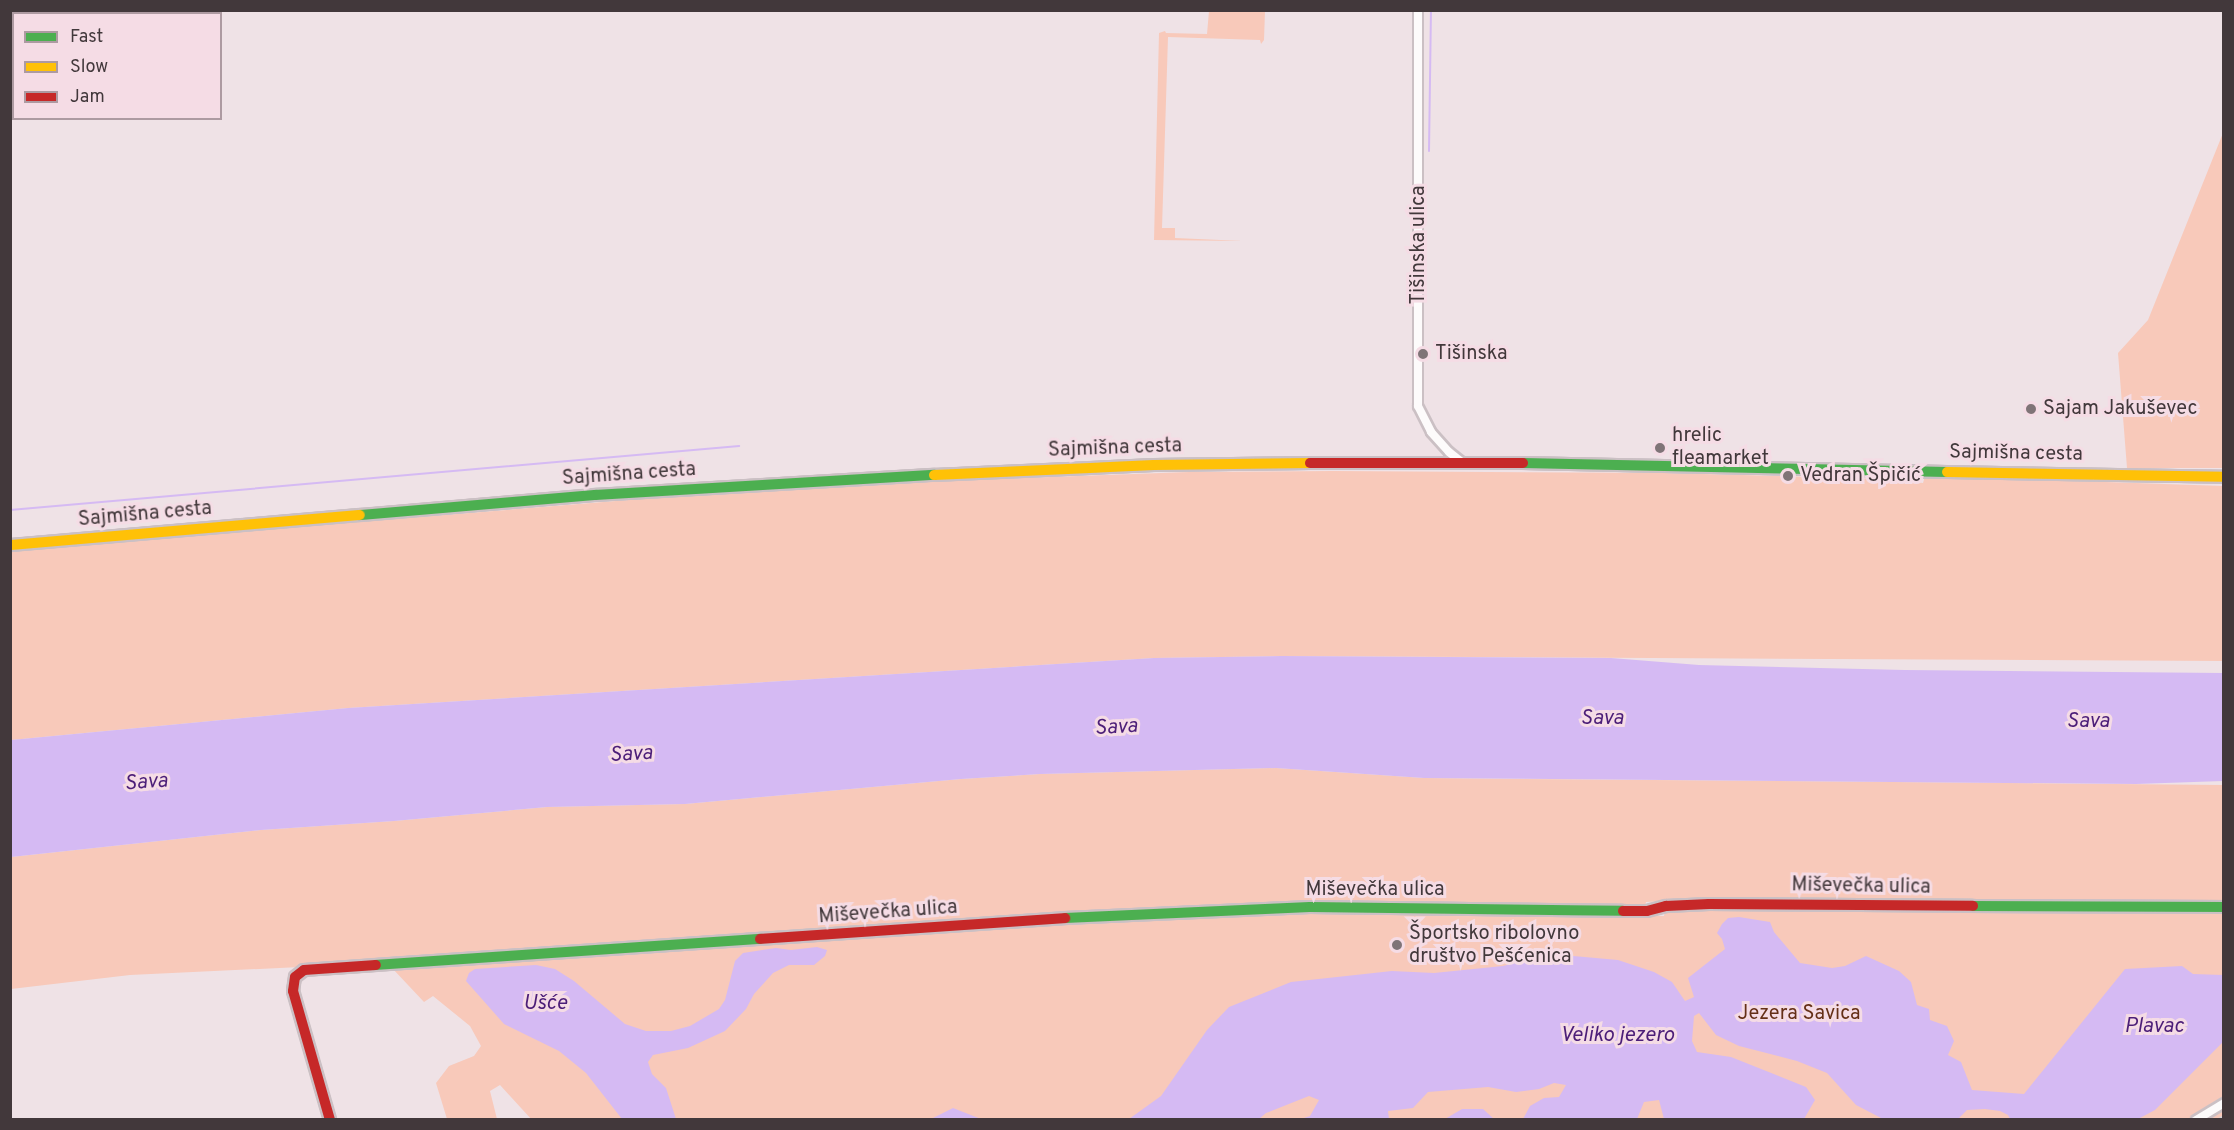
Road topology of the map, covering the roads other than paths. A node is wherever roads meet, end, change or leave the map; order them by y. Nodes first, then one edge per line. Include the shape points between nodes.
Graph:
1 (1418, 10) edge
2 (1462, 462) junction
3 (2223, 477) edge
4 (10, 545) edge
5 (2223, 907) edge
6 (2223, 1103) edge
7 (330, 1119) edge
8 (2196, 1119) edge

1 - 2 street, Tišinska ulica via 1418,406 1431,432
2 - 3 street, Sajmišna cesta
2 - 4 street, Sajmišna cesta via 1154,465 821,480 583,496
5 - 7 street, Miševečka ulica via 1310,907 1047,919 304,970 295,977 293,991
6 - 8 street

